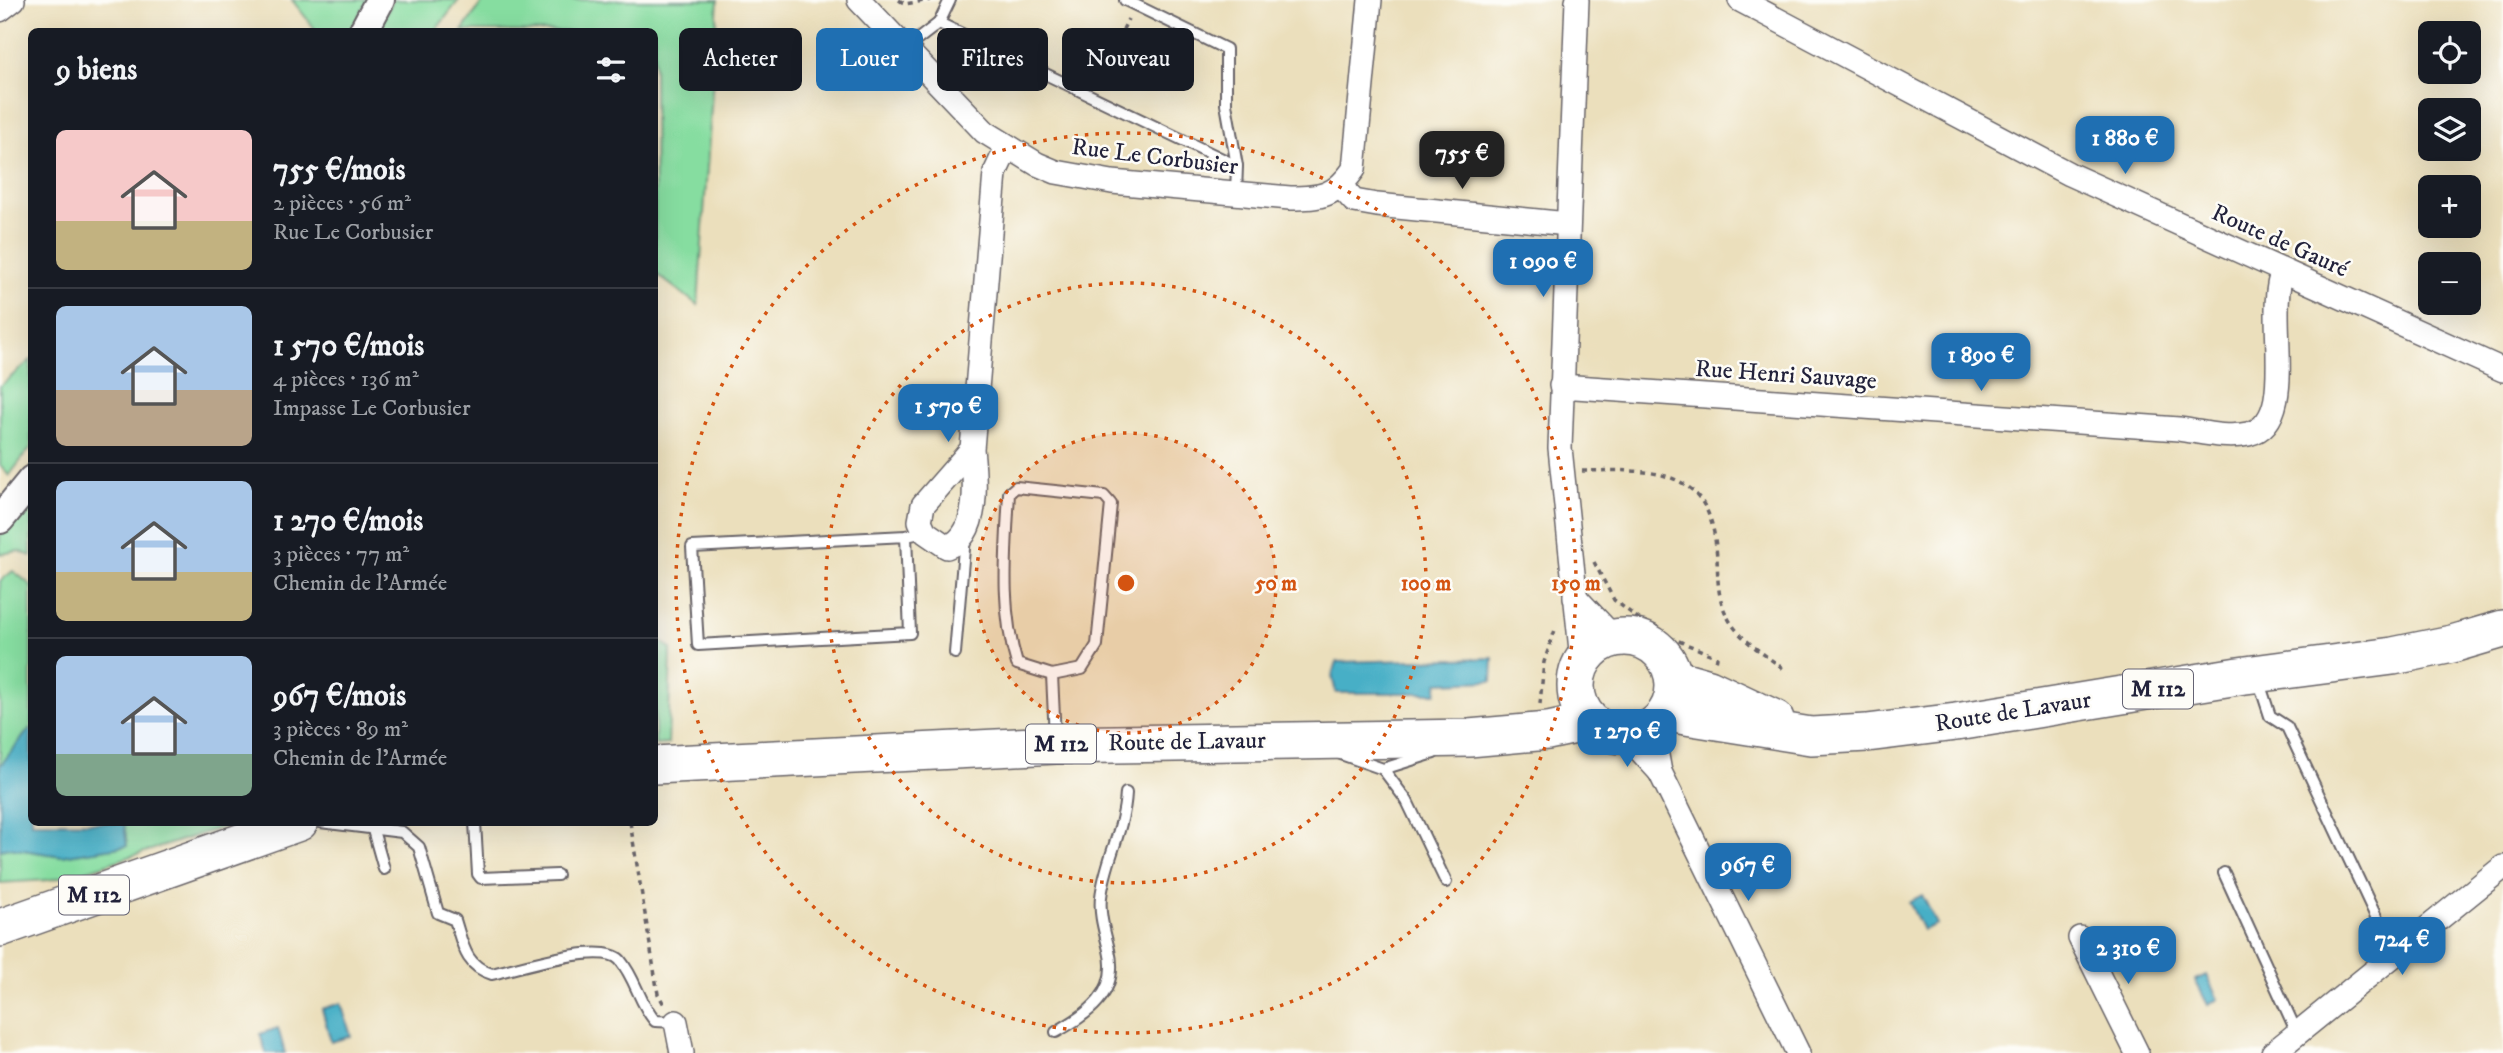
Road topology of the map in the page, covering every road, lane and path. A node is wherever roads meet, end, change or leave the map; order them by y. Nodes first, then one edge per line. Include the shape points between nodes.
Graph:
1 (13, 0) edge
2 (380, 0) edge
3 (859, 0) edge
4 (899, 0) edge
5 (931, 0) edge
6 (950, 0) edge
7 (1370, 0) edge
8 (1577, 0) edge
9 (1740, 0) edge
10 (1130, 2) edge
11 (0, 10) edge
12 (939, 23) junction
13 (365, 28) edge
14 (884, 28) edge
15 (923, 35) edge
16 (923, 70) edge
17 (1091, 96) junction
18 (1007, 147) junction
19 (1237, 166) junction
20 (1341, 187) junction
21 (1236, 192) junction
22 (1568, 224) junction
23 (2283, 271) junction
24 (2503, 370) edge
25 (1561, 386) junction
26 (972, 449) junction
27 (1561, 472) junction
28 (28, 485) edge
29 (0, 519) edge
30 (915, 534) junction
31 (965, 536) junction
32 (1591, 557) dead end
33 (1575, 597) junction
34 (2503, 629) edge
35 (1613, 637) junction
36 (955, 653) dead end
37 (1786, 671) dead end
38 (2256, 674) junction
39 (1052, 675) junction
40 (1674, 678) junction
41 (1709, 688) junction
42 (1583, 692) junction
43 (1649, 725) junction
44 (1811, 736) junction
45 (1461, 738) junction
46 (1306, 739) junction
47 (1056, 745) junction
48 (658, 765) edge
49 (1383, 769) junction
50 (1126, 793) dead end
51 (287, 826) edge
52 (346, 826) edge
53 (475, 826) edge
54 (632, 826) edge
55 (373, 830) junction
56 (187, 859) junction
57 (384, 869) dead end
58 (2224, 873) dead end
59 (557, 875) dead end
60 (2498, 881) edge
61 (1446, 882) dead end
62 (0, 902) edge
63 (0, 928) edge
64 (2080, 938) dead end
65 (2394, 956) junction
66 (676, 1022) junction
67 (1056, 1032) dead end
68 (2297, 1033) junction
69 (682, 1053) edge
70 (1798, 1053) edge
71 (2137, 1053) edge
72 (2273, 1053) edge

1 - 11 street
2 - 13 street
3 - 14 street, Rue Le Corbusier
4 - 5 path via 905,4
6 - 12 lane
7 - 20 street via 1354,169
8 - 22 street
9 - 23 street, Route de Gauré via 2069,174
10 - 17 path
10 - 19 lane via 1226,49 1226,104
12 - 15 lane
12 - 17 lane
16 - 18 street, Rue Le Corbusier via 966,114
17 - 19 lane
18 - 21 street, Rue Le Corbusier via 1037,164 1086,178
18 - 26 street via 995,173
19 - 21 lane
20 - 21 street, Rue Le Corbusier via 1313,198
20 - 22 street via 1354,201 1377,205
22 - 25 street
23 - 24 street, Route de Gauré
23 - 25 street, Rue Henri Sauvage via 2275,302 2276,407 2251,433 2230,436
25 - 27 street
26 - 30 street via 923,505
26 - 31 street via 971,517
27 - 33 street
27 - 37 path via 1666,474 1695,493 1713,518 1718,595 1728,619 1751,645
28 - 29 street
30 - 30 lane via 910,633 698,645 692,547
30 - 31 street via 947,547
31 - 36 lane
32 - 41 path via 1614,600 1655,631 1717,657
33 - 35 street
33 - 42 street
34 - 38 main road, Route de Lavaur / M 112 via 2393,656
35 - 40 main road via 1633,637 1652,644 1667,659
35 - 42 main road via 1601,642
38 - 44 main road, Route de Lavaur / M 112 via 1956,723
38 - 65 lane via 2270,716 2287,727
39 - 39 lane via 1017,664 1007,632 1009,493 1016,487 1104,496 1111,504 1097,645 1082,668
39 - 47 lane
40 - 41 main road
40 - 43 main road via 1674,696
41 - 44 main road
42 - 43 main road via 1607,733
42 - 45 main road, Route de Lavaur / M 112
43 - 44 main road, Route de Lavaur / M 112
43 - 70 street via 1660,772
45 - 46 main road, Route de Lavaur / M 112
45 - 49 lane
46 - 47 main road, Route de Lavaur / M 112
46 - 49 lane
47 - 48 main road, Route de Lavaur / M 112
49 - 61 lane via 1407,801
50 - 67 lane via 1125,819 1107,866 1101,899 1110,971 1102,998 1091,1012
51 - 56 main road, M 112
52 - 55 lane
53 - 59 lane via 481,878
54 - 66 path via 658,994
55 - 57 lane
55 - 66 lane via 402,832 419,847 439,912 455,920 468,959 477,970 492,974 597,951 618,957 655,1021
56 - 62 main road, M 112
56 - 63 main road, M 112
58 - 68 lane
60 - 65 street
64 - 71 street
65 - 68 street
66 - 69 street
68 - 72 street

